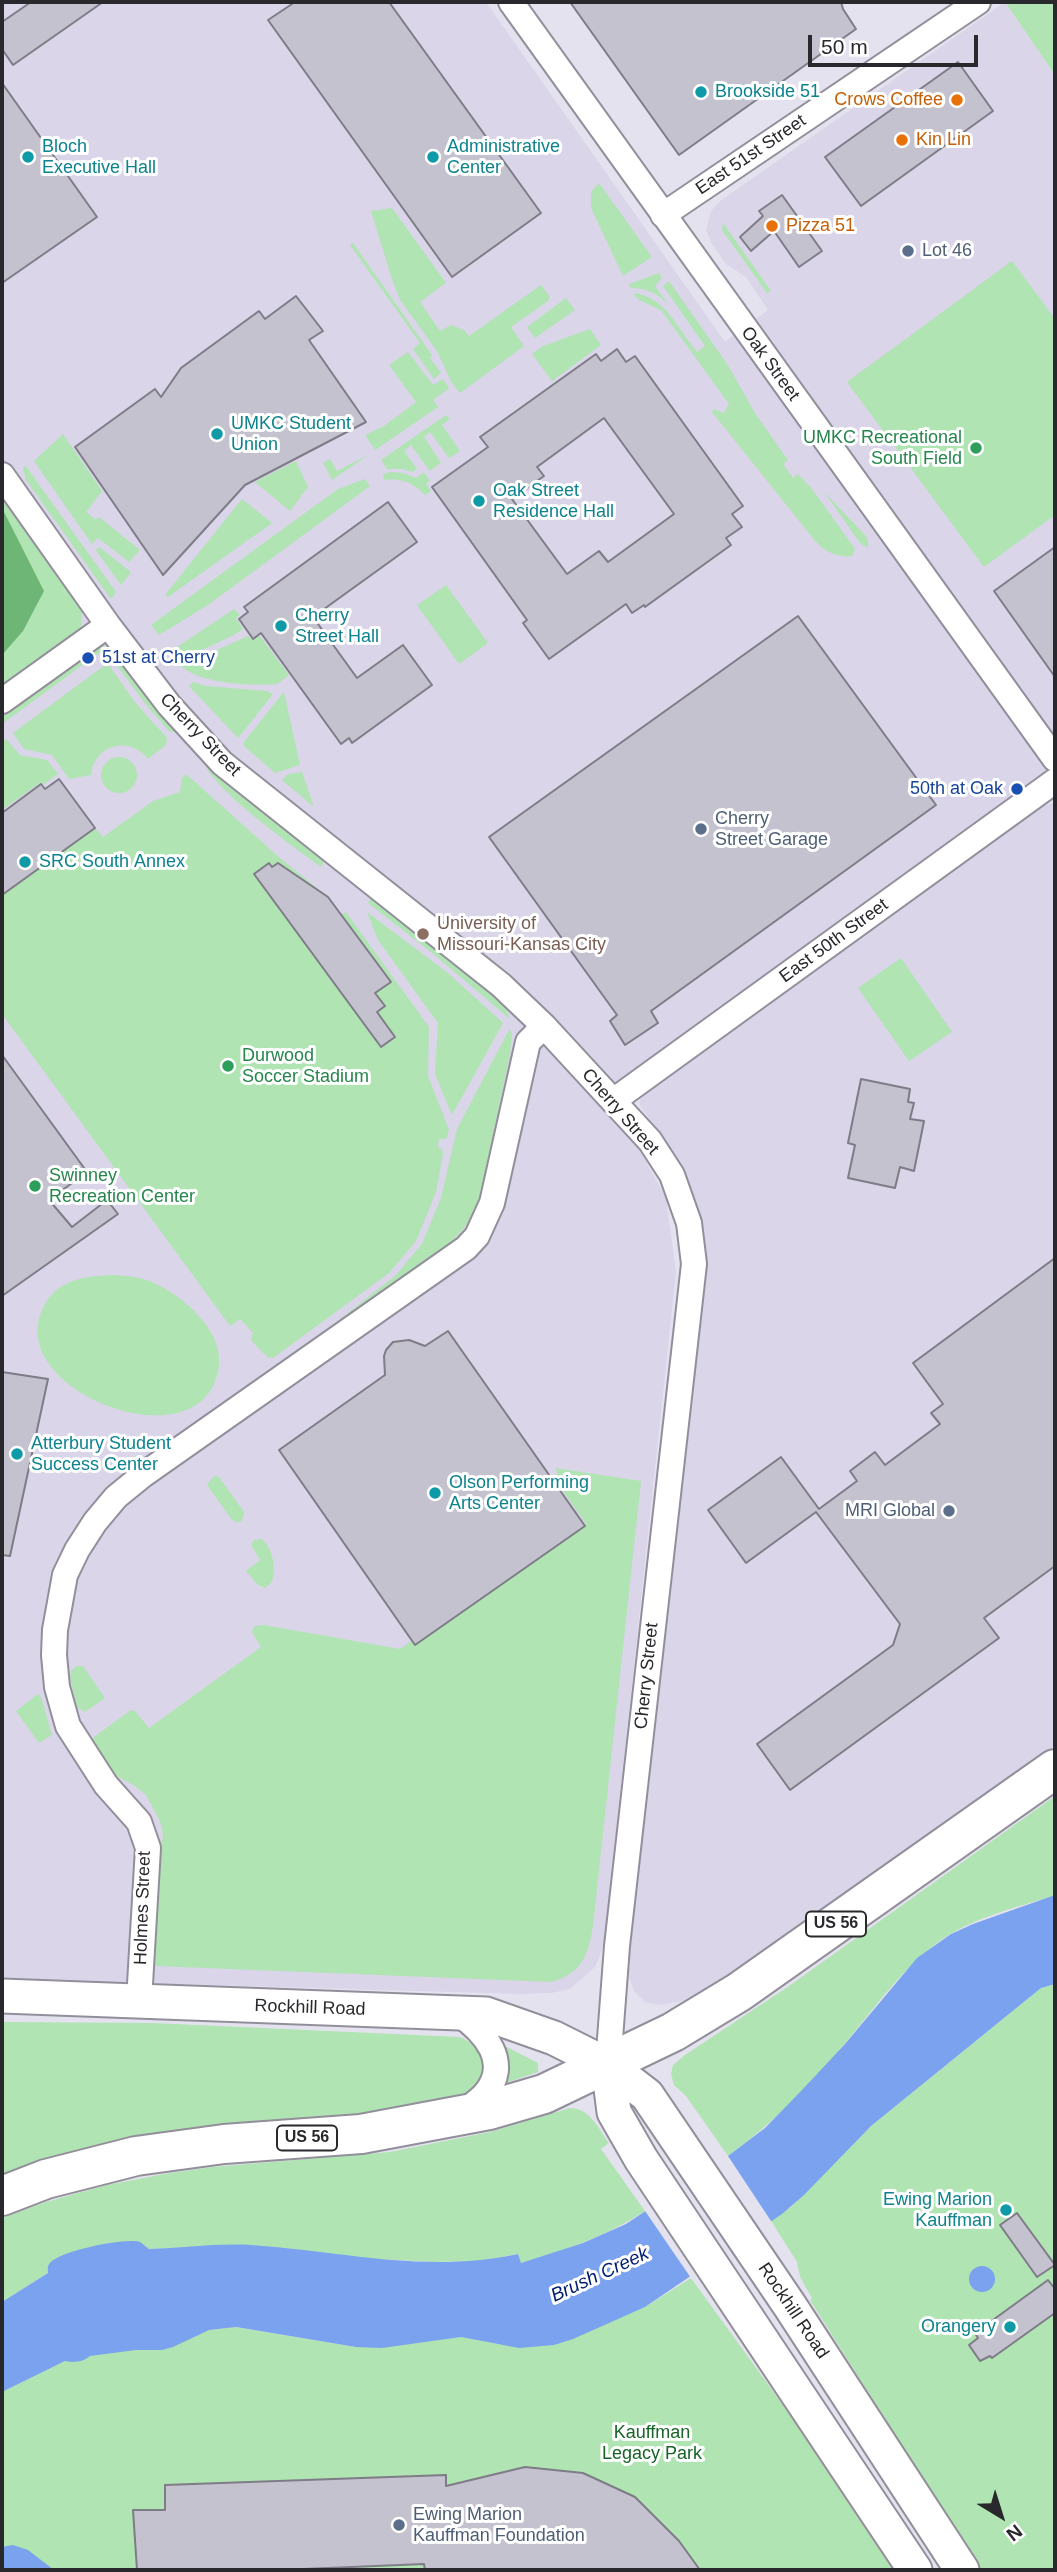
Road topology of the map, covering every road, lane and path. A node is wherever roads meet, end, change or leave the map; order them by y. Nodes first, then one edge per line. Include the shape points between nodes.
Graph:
1 (511, 2) edge
2 (978, 2) edge
3 (663, 215) junction
4 (2, 475) edge
5 (107, 625) junction
6 (2, 701) edge
7 (1055, 759) edge
8 (1055, 781) edge
9 (544, 1026) junction
10 (613, 1101) junction
11 (1055, 1769) edge
12 (2, 1996) edge
13 (139, 2001) junction
14 (457, 2013) junction
15 (608, 2064) junction
16 (460, 2116) junction
17 (2, 2196) edge
18 (915, 2570) edge
19 (962, 2570) edge

1 - 3 street, Oak Street
2 - 3 street, East 51st Street
3 - 7 street, Oak Street
4 - 5 street, Cherry Street
5 - 6 street
5 - 9 street, Cherry Street via 169,705 222,763 501,985
8 - 10 street, East 50th Street
9 - 10 street, Cherry Street
9 - 13 street, Holmes Street via 528,1042 492,1203 477,1236 116,1497 95,1522 65,1575 55,1630 57,1687 68,1726 106,1785 139,1822 148,1848
10 - 15 street, Cherry Street via 650,1141 672,1175 689,1223 694,1264 617,1946
11 - 15 highway, US 56 via 739,1992
12 - 13 main road, Rockhill Road
13 - 14 main road, Rockhill Road
14 - 15 main road, Rockhill Road via 486,2014 554,2038
14 - 16 street via 488,2040 496,2062 486,2093
15 - 16 highway, US 56 via 544,2094
15 - 18 main road via 614,2112 641,2159
15 - 19 main road, Rockhill Road via 647,2095
16 - 17 highway, US 56 via 361,2134 136,2156 46,2179

